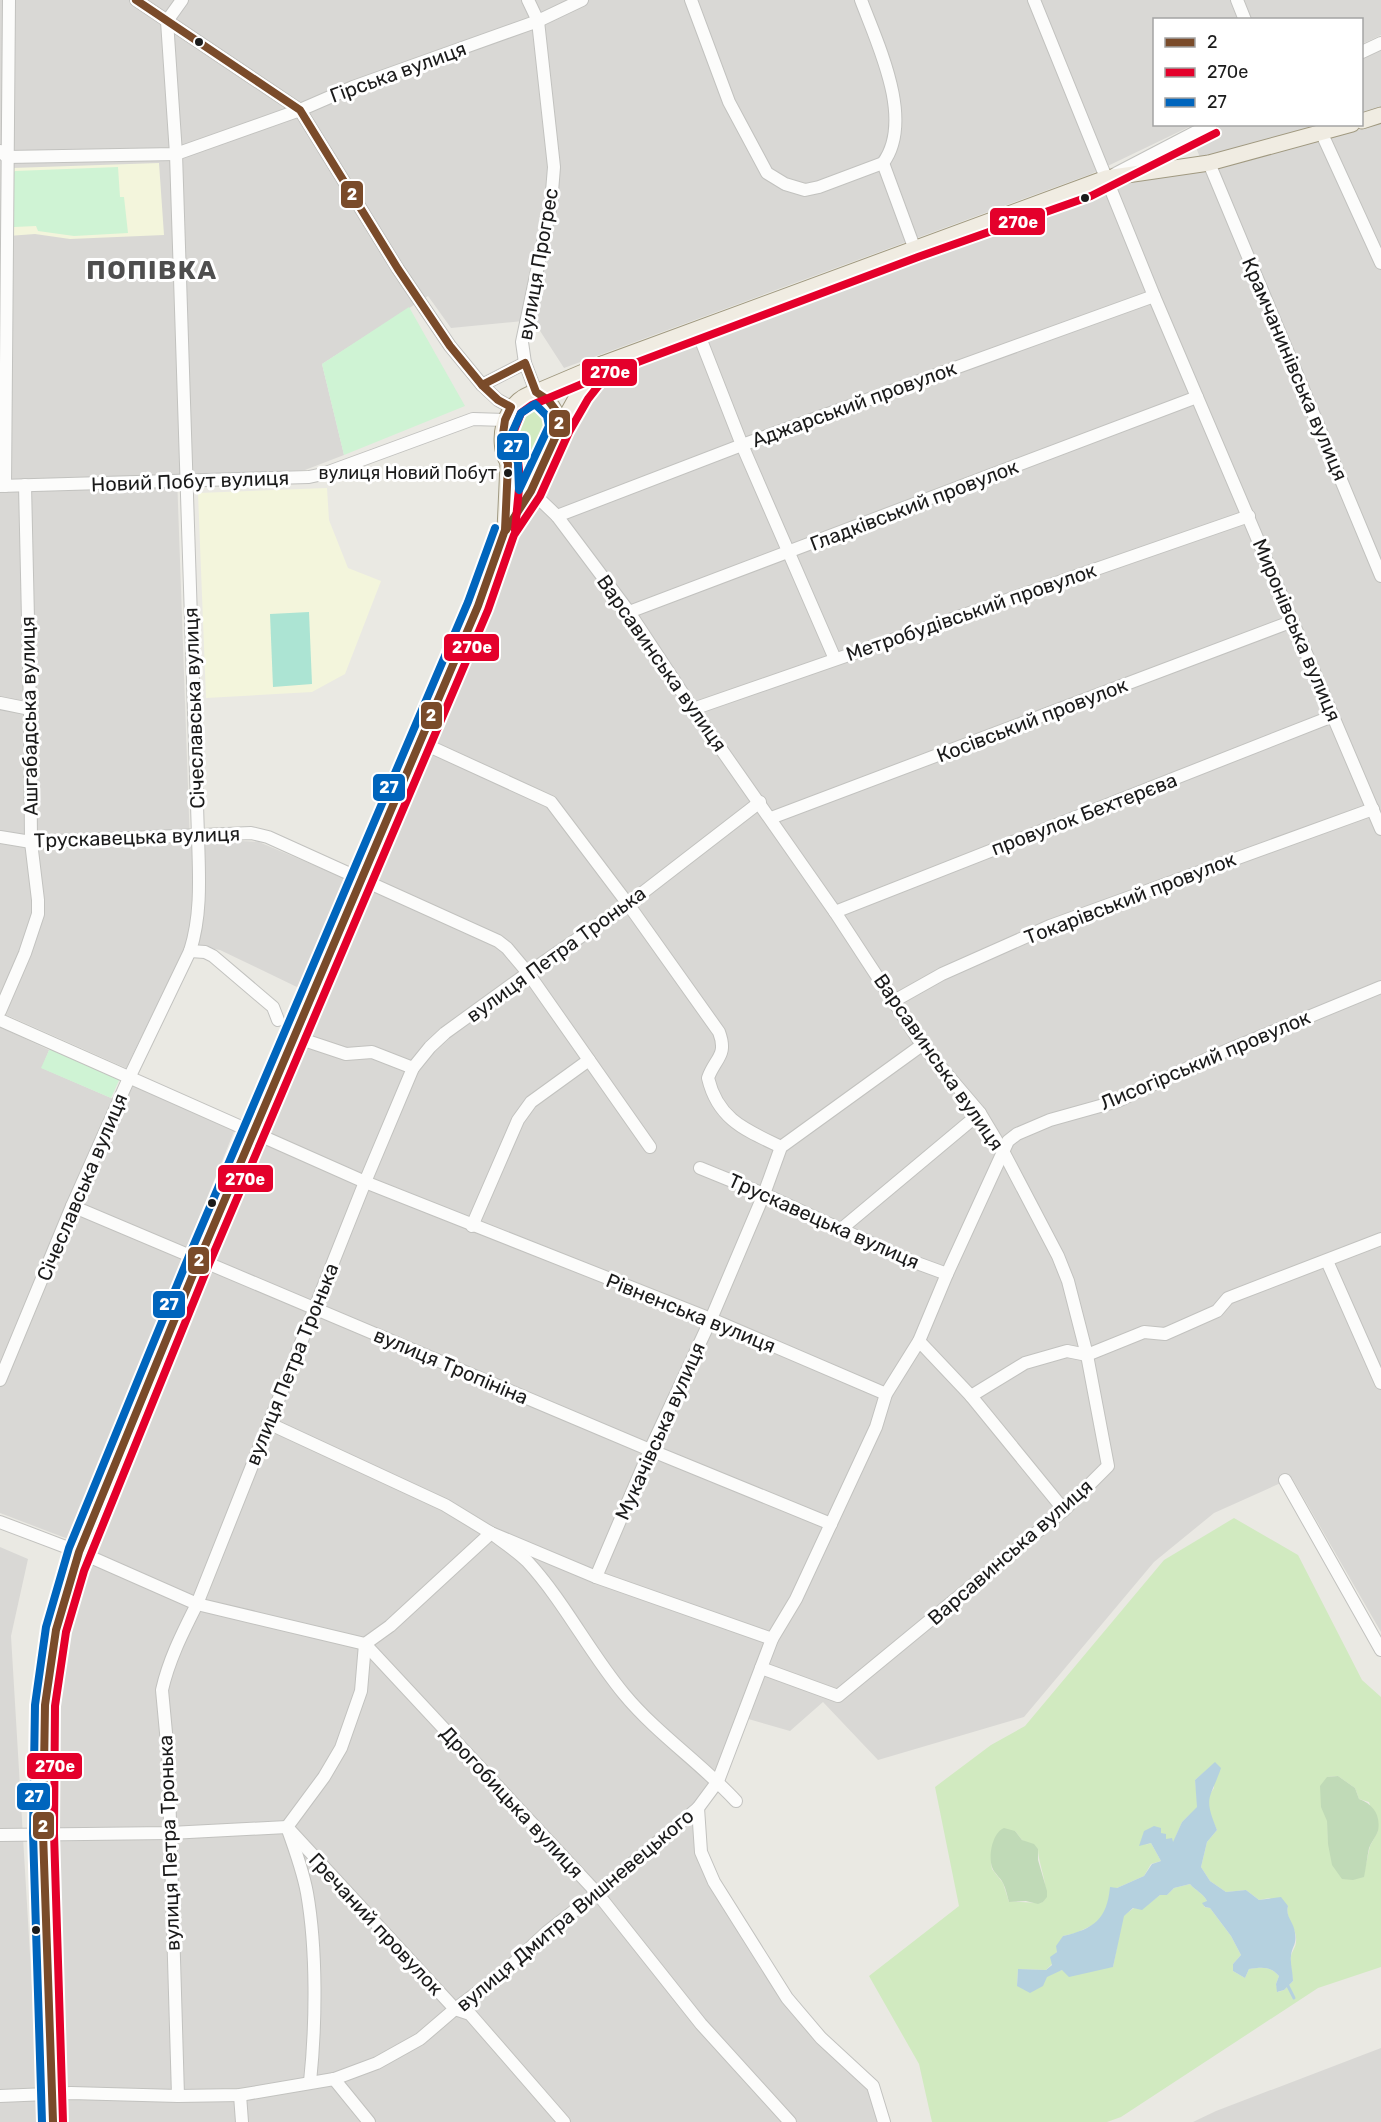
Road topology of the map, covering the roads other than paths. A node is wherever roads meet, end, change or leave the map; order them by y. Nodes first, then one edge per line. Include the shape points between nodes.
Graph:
1 (9, 0) edge
2 (136, 0) edge
3 (182, 0) edge
4 (528, 0) edge
5 (582, 0) edge
6 (691, 0) edge
7 (861, 0) edge
8 (1035, 0) edge
9 (1237, 0) edge
10 (1244, 18) edge
11 (167, 21) junction
12 (538, 21) junction
13 (1381, 43) edge
14 (1363, 52) edge
15 (300, 110) junction
16 (1381, 115) edge
17 (1363, 122) edge
18 (1207, 126) edge
19 (1346, 126) edge
20 (1322, 134) junction
21 (3, 154) edge
22 (176, 154) junction
23 (883, 163) junction
24 (1209, 164) junction
25 (1106, 178) junction
26 (915, 247) junction
27 (1381, 264) edge
28 (1154, 296) junction
29 (697, 330) junction
30 (525, 363) junction
31 (602, 364) junction
32 (482, 385) junction
33 (536, 392) junction
34 (1197, 397) junction
35 (508, 414) junction
36 (560, 427) junction
37 (742, 445) junction
38 (508, 464) junction
39 (542, 470) junction
40 (187, 481) junction
41 (25, 485) junction
42 (2, 486) edge
43 (531, 491) junction
44 (556, 516) junction
45 (1249, 516) junction
46 (505, 530) junction
47 (790, 552) junction
48 (1381, 576) edge
49 (629, 612) junction
50 (1293, 621) junction
51 (835, 660) junction
52 (0, 704) edge
53 (30, 709) junction
54 (693, 709) junction
55 (1333, 716) junction
56 (420, 742) junction
57 (760, 802) junction
58 (1373, 809) junction
59 (771, 818) junction
60 (1381, 828) edge
61 (198, 836) junction
62 (0, 837) edge
63 (31, 842) junction
64 (363, 879) junction
65 (628, 904) junction
66 (835, 912) junction
67 (190, 951) junction
68 (528, 973) junction
69 (1381, 987) edge
70 (894, 1001) junction
71 (0, 1011) edge
72 (0, 1020) edge
73 (278, 1020) dead end
74 (295, 1038) junction
75 (922, 1045) junction
76 (589, 1060) junction
77 (413, 1068) junction
78 (129, 1078) junction
79 (980, 1113) junction
80 (254, 1133) junction
81 (650, 1147) dead end
82 (781, 1147) junction
83 (1004, 1153) junction
84 (700, 1168) dead end
85 (365, 1182) junction
86 (764, 1194) junction
87 (72, 1206) junction
88 (472, 1226) junction
89 (840, 1230) junction
90 (1381, 1239) edge
91 (200, 1260) junction
92 (1327, 1261) junction
93 (947, 1274) junction
94 (315, 1309) junction
95 (711, 1319) junction
96 (919, 1341) junction
97 (1087, 1355) junction
98 (0, 1380) edge
99 (1381, 1383) edge
100 (886, 1394) junction
101 (971, 1396) junction
102 (268, 1423) junction
103 (650, 1450) junction
104 (1285, 1480) dead end
105 (1064, 1510) junction
106 (0, 1522) edge
107 (831, 1524) junction
108 (492, 1533) junction
109 (79, 1552) junction
110 (596, 1577) junction
111 (197, 1604) junction
112 (772, 1639) junction
113 (365, 1644) junction
114 (1381, 1650) edge
115 (761, 1668) junction
116 (718, 1781) junction
117 (736, 1801) dead end
118 (698, 1808) junction
119 (287, 1827) junction
120 (43, 1833) junction
121 (170, 1833) junction
122 (0, 1835) edge
123 (597, 1893) junction
124 (455, 2009) junction
125 (334, 2079) junction
126 (310, 2082) junction
127 (52, 2095) junction
128 (240, 2095) junction
129 (0, 2096) edge
130 (178, 2096) junction
131 (53, 2122) edge
132 (242, 2122) edge
133 (369, 2122) edge
134 (564, 2122) edge
135 (790, 2122) edge
136 (884, 2122) edge

1 - 21 street
2 - 11 street
3 - 11 street
4 - 12 street, вулиця Прогрес
5 - 12 street, Гірська вулиця
6 - 23 street via 729,102 767,173 805,190
7 - 23 street via 893,92 895,122 889,155
8 - 25 street, Миронівська вулиця
9 - 10 street
11 - 15 street
11 - 22 street, Січеславська вулиця
12 - 15 street, Гірська вулиця
12 - 30 street, вулиця Прогрес via 554,167 551,204 522,342
13 - 14 street
15 - 22 street, Гірська вулиця
15 - 32 street via 402,275
16 - 17 main road
18 - 25 street
19 - 20 main road
20 - 24 main road
20 - 27 street
21 - 22 street, Гірська вулиця
21 - 42 street
22 - 40 street, Січеславська вулиця
23 - 26 street
24 - 25 main road
24 - 48 street, Крамчанинівська вулиця
25 - 26 main road
25 - 28 street, Миронівська вулиця
26 - 29 main road
28 - 34 street, Миронівська вулиця
28 - 37 street, Аджарський провулок
29 - 31 main road
29 - 37 street
30 - 32 street
30 - 33 street, вулиця Прогрес
31 - 33 main road
31 - 36 main road via 579,393
32 - 35 street
33 - 35 main road via 526,394
33 - 36 main road via 549,400
34 - 45 street, Миронівська вулиця
34 - 47 street, Гладківський провулок
35 - 38 main road via 502,441
35 - 40 street, Новий Побут вулиця via 473,419 309,477
36 - 39 main road
37 - 44 street, Аджарський провулок
37 - 47 street
38 - 39 main road via 528,474
38 - 46 main road
39 - 43 main road
40 - 41 street, Новий Побут вулиця
40 - 61 street, Січеславська вулиця
41 - 42 street, Новий Побут вулиця
41 - 53 street, Ашгабадська вулиця
43 - 44 street, Варсавинська вулиця
43 - 46 main road
44 - 49 street, Варсавинська вулиця
45 - 50 street, Миронівська вулиця
45 - 51 street, Метробудівський провулок
46 - 56 main road via 478,606
47 - 49 street, Гладківський провулок
47 - 51 street
49 - 54 street, Варсавинська вулиця
50 - 55 street, Миронівська вулиця
50 - 59 street, Косівський провулок
51 - 54 street, Метробудівський провулок
52 - 53 street
53 - 63 street, Ашгабадська вулиця
54 - 57 street, Варсавинська вулиця
55 - 58 street, Миронівська вулиця
55 - 66 street, провулок Бехтерєва
56 - 64 main road
56 - 65 street via 550,802
57 - 59 street, Варсавинська вулиця
57 - 65 street, вулиця Петра Тронька
58 - 60 street, Миронівська вулиця
58 - 70 street, Токарівський провулок via 1050,926 942,974
59 - 66 street, Варсавинська вулиця
61 - 63 street, Трускавецька вулиця
61 - 64 street, Трускавецька вулиця via 237,833 267,837
61 - 67 street, Січеславська вулиця via 199,903
62 - 63 street, Трускавецька вулиця
63 - 71 street, Ашгабадська вулиця via 38,914
64 - 68 street, Трускавецька вулиця via 498,941
64 - 74 main road
65 - 68 street, вулиця Петра Тронька
65 - 82 street via 719,1032 723,1050 708,1078 718,1105 738,1125
66 - 70 street, Варсавинська вулиця
67 - 73 street via 213,956 273,1007
67 - 78 street, Січеславська вулиця
68 - 76 street, Трускавецька вулиця
68 - 77 street, вулиця Петра Тронька via 446,1033
69 - 83 street, Лисогірський провулок via 1211,1057 1118,1101 1050,1120 1008,1141
70 - 75 street, Варсавинська вулиця
72 - 78 street, Рівненська вулиця
74 - 77 street via 346,1054 372,1052
74 - 80 main road
75 - 79 street, Варсавинська вулиця
75 - 82 street
76 - 81 street, Трускавецька вулиця
76 - 88 street via 531,1102 518,1120
77 - 85 street, вулиця Петра Тронька
78 - 80 street, Рівненська вулиця
78 - 87 street, Січеславська вулиця
79 - 83 street, Варсавинська вулиця
79 - 89 street
80 - 85 street, Рівненська вулиця
80 - 91 main road
82 - 86 street, Мукачівська вулиця
83 - 93 street, вулиця Дмитра Вишневецького
83 - 97 street, Варсавинська вулиця via 1058,1256
84 - 86 street, Трускавецька вулиця
85 - 88 street, Рівненська вулиця
85 - 94 street, вулиця Петра Тронька
86 - 89 street, Трускавецька вулиця
86 - 95 street, Мукачівська вулиця
87 - 91 street, вулиця Тропініна
87 - 98 street, Січеславська вулиця
88 - 95 street, Рівненська вулиця
89 - 93 street, Трускавецька вулиця
90 - 92 street
91 - 94 street, вулиця Тропініна
91 - 109 main road
92 - 97 street via 1228,1298 1217,1311 1165,1334 1144,1332
92 - 99 street
93 - 96 street, вулиця Дмитра Вишневецького
94 - 102 street, вулиця Петра Тронька
94 - 103 street, вулиця Тропініна
95 - 100 street, Рівненська вулиця
95 - 103 street, Мукачівська вулиця
96 - 100 street, вулиця Дмитра Вишневецького
96 - 101 street
97 - 101 street via 1067,1351 1025,1363
97 - 105 street, Варсавинська вулиця via 1108,1466
100 - 107 street, вулиця Дмитра Вишневецького via 876,1427
101 - 105 street
102 - 108 street via 445,1505
102 - 111 street, вулиця Петра Тронька
103 - 107 street, вулиця Тропініна
103 - 110 street, Мукачівська вулиця
104 - 114 street
105 - 115 street, Варсавинська вулиця via 838,1696
106 - 109 street
107 - 112 street, вулиця Дмитра Вишневецького via 796,1599
108 - 110 street
108 - 113 street
108 - 116 street via 526,1560 544,1582 624,1695
109 - 111 street
109 - 120 main road via 56,1630 45,1705
110 - 112 street
111 - 113 street
111 - 121 street, вулиця Петра Тронька via 175,1648 162,1690
112 - 115 street, вулиця Дмитра Вишневецького
113 - 119 street via 361,1691 341,1748
113 - 123 street, Дрогобицька вулиця
115 - 116 street, вулиця Дмитра Вишневецького
116 - 117 street
116 - 118 street, вулиця Дмитра Вишневецького
118 - 123 street, вулиця Дмитра Вишневецького
118 - 136 street via 701,1852 714,1882 787,1998 821,2038 873,2086
119 - 121 street
119 - 124 street, Гречаний провулок
119 - 126 street via 303,1872 311,1921
120 - 121 street
120 - 122 street
120 - 127 main road
121 - 130 street, вулиця Петра Тронька
123 - 124 street, вулиця Дмитра Вишневецького
123 - 135 street, Дрогобицька вулиця via 701,2024
124 - 125 street, вулиця Дмитра Вишневецького via 420,2039 377,2063
124 - 134 street, Гречаний провулок via 470,2014
125 - 126 street, вулиця Дмитра Вишневецького
125 - 133 street
126 - 128 street, вулиця Дмитра Вишневецького
127 - 129 street, вулиця Дмитра Вишневецького
127 - 130 street, вулиця Дмитра Вишневецького
127 - 131 main road
128 - 130 street, вулиця Дмитра Вишневецького
128 - 132 street

